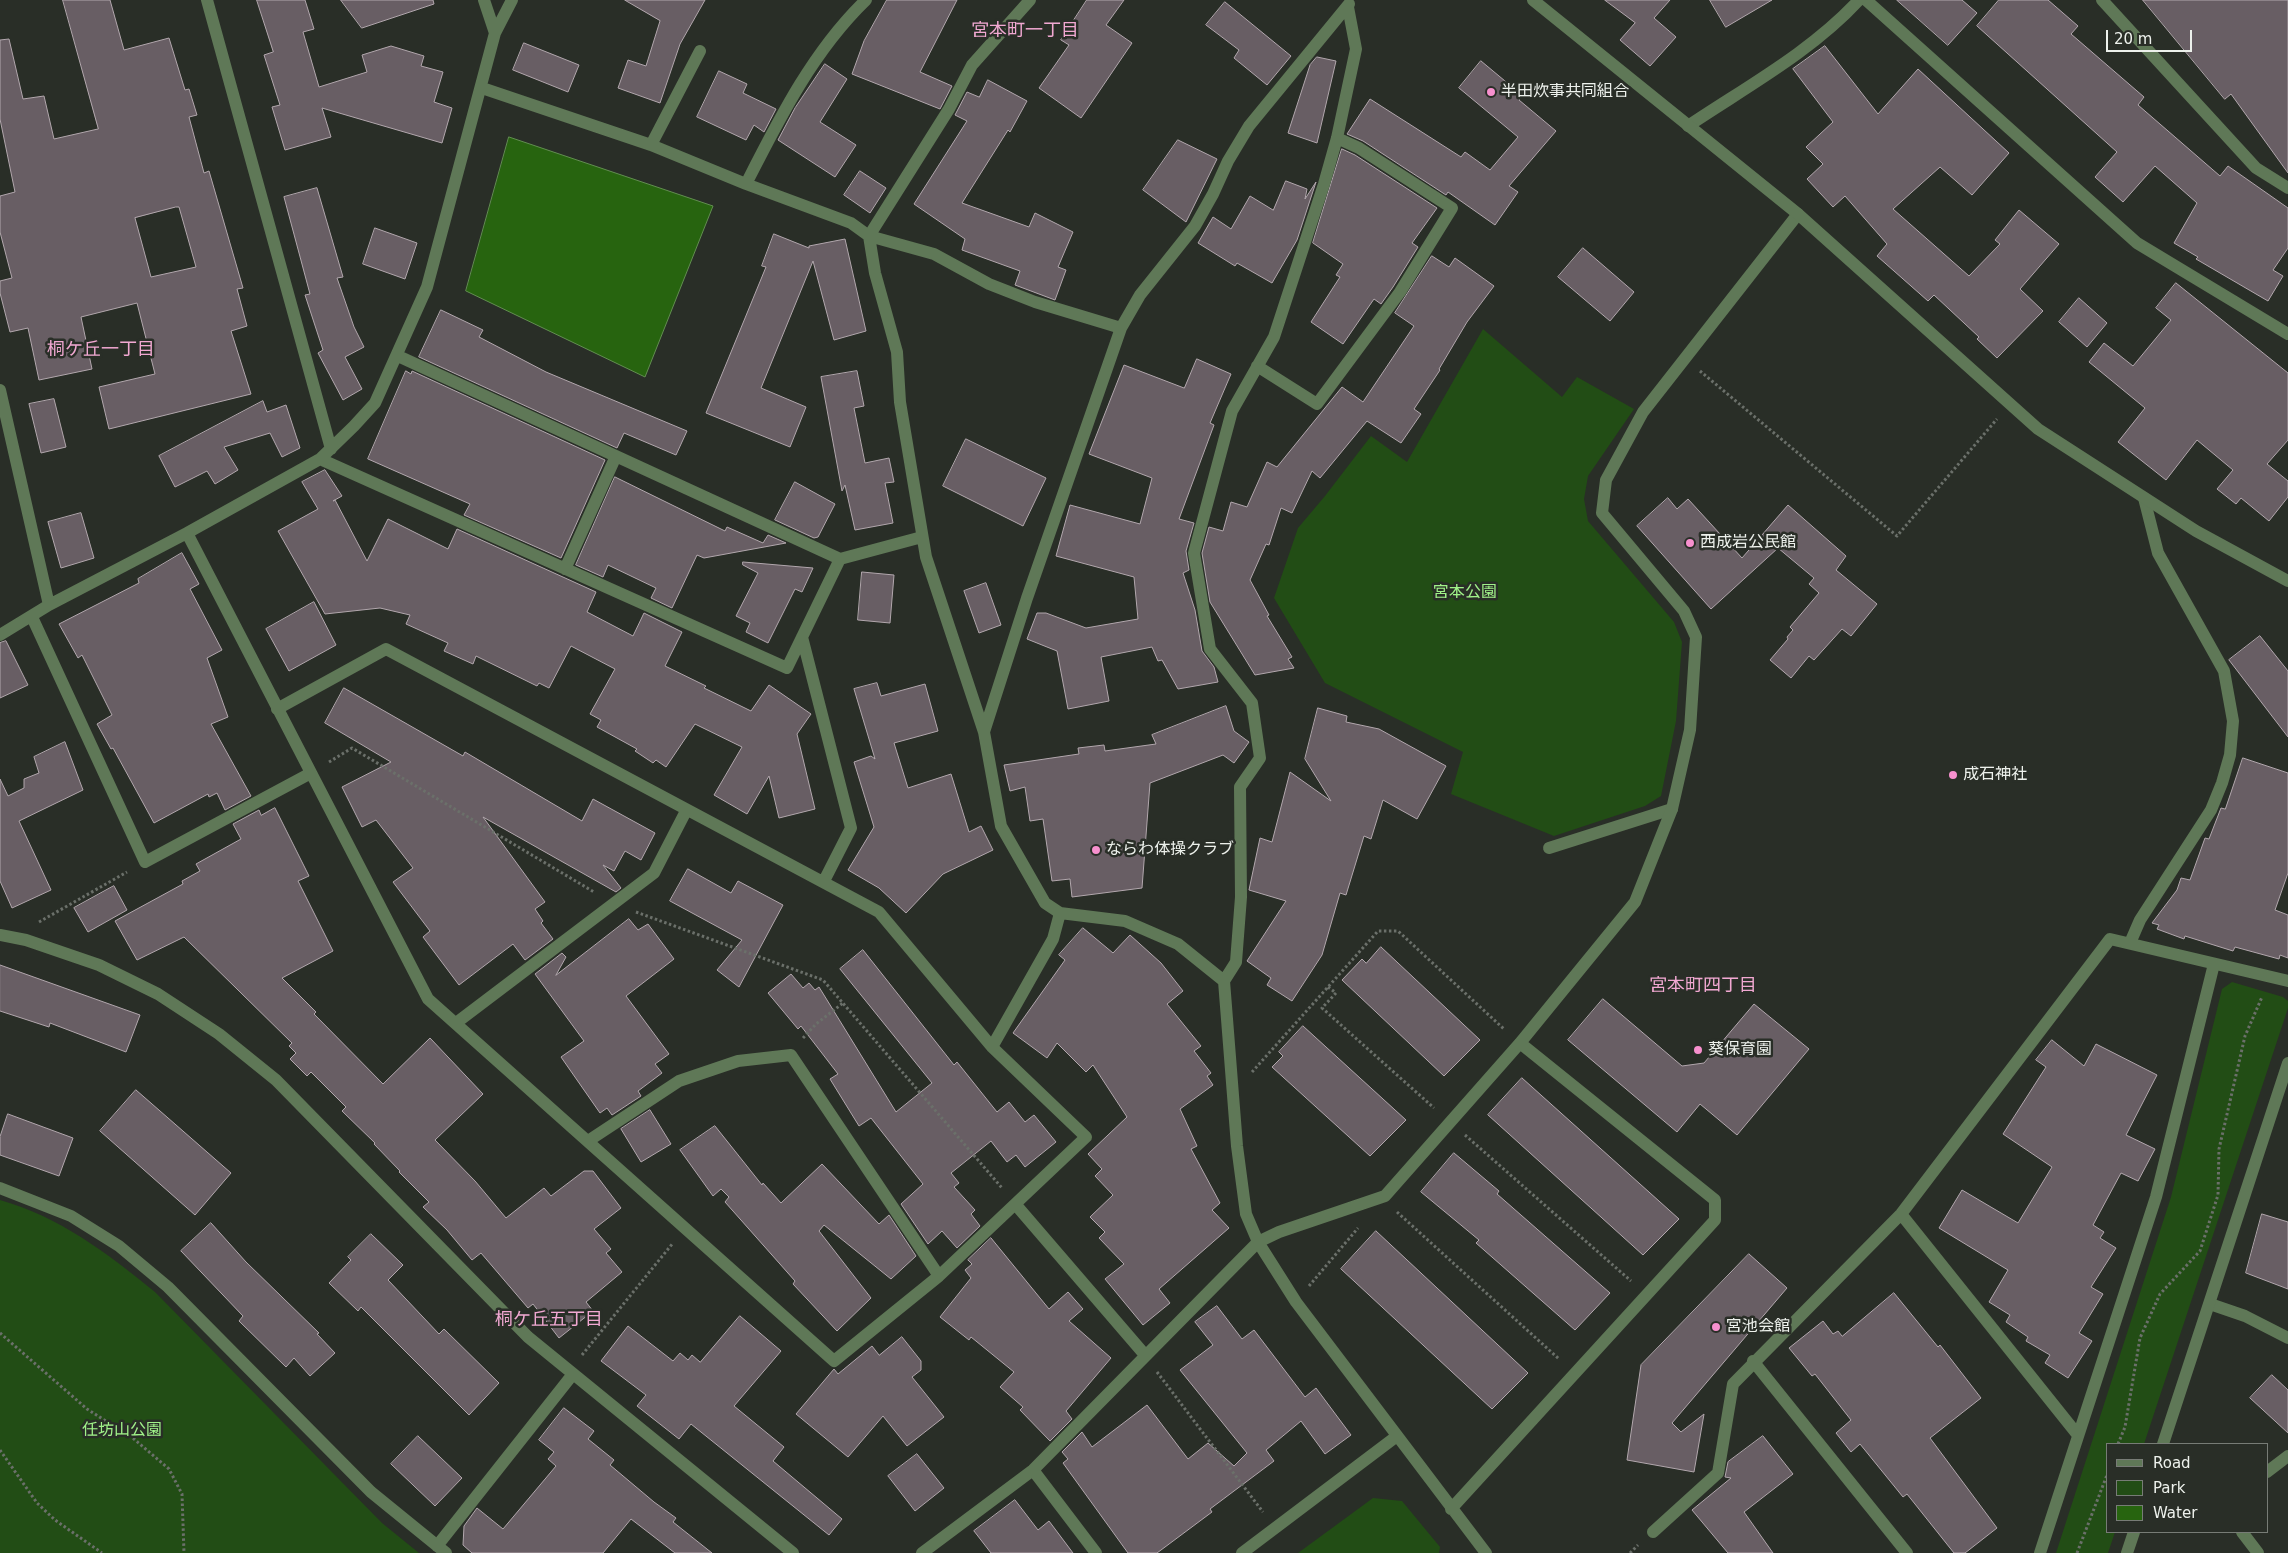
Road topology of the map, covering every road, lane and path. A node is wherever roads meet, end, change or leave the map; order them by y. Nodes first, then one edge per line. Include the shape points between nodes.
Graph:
1 (206, 0) edge
2 (484, 0) edge
3 (512, 0) edge
4 (866, 0) edge
5 (1030, 0) edge
6 (1533, 0) edge
7 (1859, 0) edge
8 (1866, 0) edge
9 (2102, 0) edge
10 (1349, 4) edge
11 (495, 33) junction
12 (700, 51) dead end
13 (482, 88) junction
14 (1688, 126) junction
15 (1337, 138) junction
16 (651, 145) junction
17 (746, 184) junction
18 (2288, 188) edge
19 (1798, 214) junction
20 (869, 236) junction
21 (1121, 328) junction
22 (2288, 334) edge
23 (398, 356) junction
24 (1685, 358) junction
25 (1257, 366) junction
26 (0, 390) edge
27 (2009, 405) junction
28 (331, 449) junction
29 (616, 456) junction
30 (320, 458) junction
31 (2144, 498) junction
32 (187, 533) junction
33 (922, 537) junction
34 (840, 559) junction
35 (565, 568) junction
36 (2288, 582) edge
37 (49, 605) junction
38 (32, 617) junction
39 (0, 635) edge
40 (802, 636) junction
41 (276, 708) junction
42 (984, 732) junction
43 (311, 773) junction
44 (1672, 809) junction
45 (686, 811) junction
46 (1549, 848) dead end
47 (145, 862) junction
48 (824, 881) junction
49 (612, 903) junction
50 (1060, 913) junction
51 (6, 936) edge
52 (2130, 943) junction
53 (2214, 964) junction
54 (2271, 978) junction
55 (1224, 981) junction
56 (2288, 981) edge
57 (1328, 987) junction
58 (843, 1003) junction
59 (456, 1023) junction
60 (1520, 1044) junction
61 (992, 1047) junction
62 (791, 1055) junction
63 (2288, 1063) edge
64 (1232, 1094) junction
65 (1450, 1122) junction
66 (588, 1141) junction
67 (0, 1188) edge
68 (1385, 1196) junction
69 (1016, 1205) junction
70 (1901, 1214) junction
71 (1359, 1226) dead end
72 (684, 1228) junction
73 (1258, 1242) junction
74 (939, 1276) junction
75 (1647, 1294) junction
76 (1296, 1302) junction
77 (2210, 1304) junction
78 (0, 1333) edge
79 (2288, 1338) edge
80 (1144, 1355) junction
81 (1753, 1362) junction
82 (571, 1372) junction
83 (1574, 1374) junction
84 (2077, 1434) junction
85 (1397, 1436) junction
86 (2118, 1443) edge
87 (2163, 1443) edge
88 (0, 1450) edge
89 (2288, 1456) edge
90 (1033, 1470) junction
91 (2268, 1471) edge
92 (2106, 1478) edge
93 (1451, 1508) junction
94 (1275, 1528) junction
95 (1653, 1532) dead end
96 (2134, 1533) edge
97 (2243, 1533) edge
98 (442, 1550) edge
99 (102, 1553) edge
100 (184, 1553) edge
101 (793, 1553) edge
102 (922, 1553) edge
103 (1096, 1553) edge
104 (1242, 1553) edge
105 (1486, 1553) edge
106 (1907, 1553) edge
107 (2040, 1553) edge
108 (2077, 1553) edge
109 (2127, 1553) edge
110 (2258, 1553) edge

1 - 28 street
2 - 11 street
3 - 11 street
4 - 17 street via 823,47
5 - 20 street via 972,65 949,109
6 - 14 street
7 - 14 street via 1836,25 1800,52
8 - 22 street via 2137,243
9 - 18 street via 2256,168
10 - 15 street via 1356,49
10 - 21 street via 1249,126 1195,226 1140,295
11 - 13 street
12 - 16 street
13 - 16 street
13 - 23 street via 427,288
14 - 19 street
15 - 25 street via 1274,337
15 - 25 street via 1359,148 1452,208 1400,292 1316,404
16 - 17 street
17 - 20 street via 851,223
19 - 24 street
19 - 27 street
20 - 21 street via 934,254 989,284 1035,302
20 - 33 street via 875,274 897,352 900,402
21 - 42 street
23 - 28 street via 374,403
23 - 29 street
24 - 27 path via 1897,536
24 - 44 street via 1643,412 1606,480 1602,513 1684,611 1696,637 1690,730
25 - 55 street via 1232,411 1194,553 1210,649 1252,704 1260,758 1240,788 1241,897 1236,962
26 - 37 street
27 - 31 street via 2038,429
28 - 30 street
29 - 34 street
29 - 35 street
30 - 32 street
30 - 35 street
31 - 36 street
31 - 52 street via 2158,552 2224,671 2233,721 2230,755 2211,810 2140,920
32 - 37 street
32 - 41 street
33 - 34 street
33 - 42 street
34 - 40 street
35 - 40 street via 787,668
37 - 38 street
38 - 39 street
38 - 47 street
40 - 48 street via 851,828
41 - 43 street
41 - 45 street via 386,649
42 - 50 street via 1002,826 1045,903
43 - 47 street
43 - 49 path via 352,748
43 - 59 street via 428,999
44 - 46 street
44 - 60 street via 1635,902
45 - 48 street
45 - 49 street via 654,873
47 - 51 path
48 - 61 street via 879,912
49 - 58 path via 823,980
49 - 59 street
50 - 55 street via 1125,921 1178,944
50 - 61 street via 1053,939
51 - 82 street via 99,965 158,994 219,1034 276,1080 528,1337
52 - 53 street
52 - 70 street via 2110,939
53 - 54 street
53 - 84 street via 2156,1197
54 - 56 street
54 - 86 path via 2245,1036 2219,1149 2218,1195 2200,1251 2160,1294 2140,1338 2125,1427
55 - 64 street
57 - 60 path via 1378,932 1398,932
57 - 64 path
57 - 65 path via 1336,993 1322,1008
58 - 62 path via 816,1024
58 - 69 path
59 - 66 street
60 - 65 street
60 - 75 street via 1715,1200 1715,1220
61 - 69 street via 1086,1137
62 - 66 street via 738,1061 679,1081
62 - 74 street
63 - 77 street
64 - 73 street via 1246,1214
65 - 68 street
65 - 75 path
66 - 72 street
67 - 98 street via 71,1216 119,1246 168,1287 372,1492
68 - 73 street
68 - 83 path via 1393,1209
69 - 74 street
69 - 80 street
70 - 81 street
70 - 84 street
71 - 76 path
72 - 74 street via 834,1361
72 - 82 path
73 - 76 street
73 - 80 street
75 - 83 street
76 - 85 street
77 - 79 street via 2245,1316
77 - 87 street
78 - 100 path via 87,1409 134,1439 169,1469 182,1494
80 - 90 street
80 - 94 path
81 - 95 street via 1733,1384 1718,1473
81 - 106 street
82 - 98 street
82 - 101 street
83 - 93 street
84 - 107 street
85 - 93 street
85 - 94 street
88 - 99 path via 37,1503
89 - 91 street
90 - 102 street
90 - 103 street
92 - 108 path
93 - 105 street
94 - 104 street
96 - 109 street
97 - 110 street

